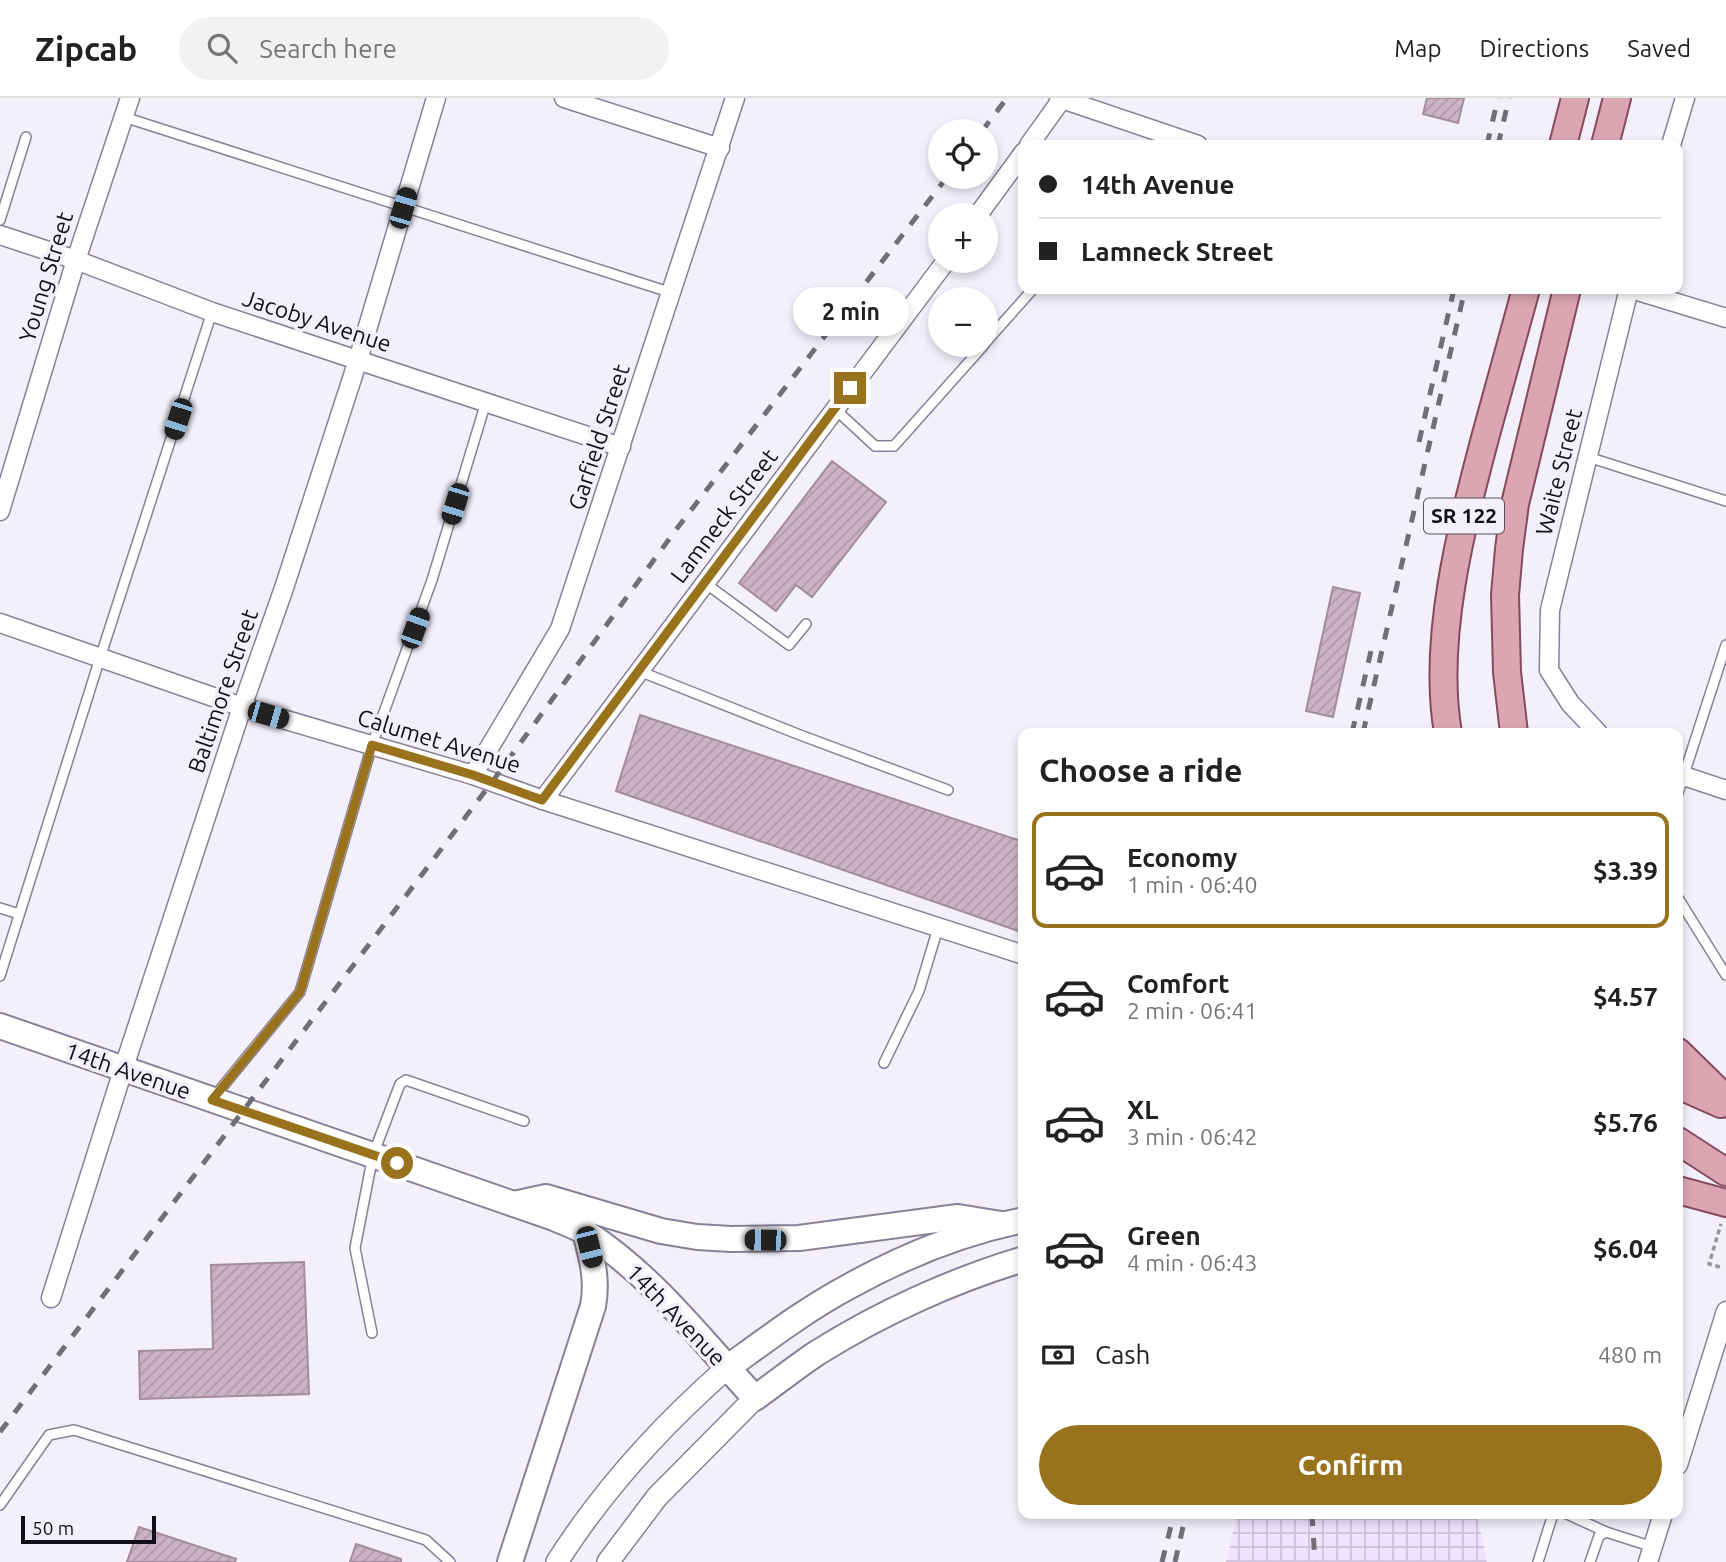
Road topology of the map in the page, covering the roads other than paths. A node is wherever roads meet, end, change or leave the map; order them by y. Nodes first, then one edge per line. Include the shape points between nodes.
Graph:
1 (130, 98) edge
2 (436, 98) edge
3 (564, 98) edge
4 (735, 98) edge
5 (1575, 98) edge
6 (1617, 98) edge
7 (1685, 98) edge
8 (1060, 99) edge
9 (124, 117) junction
10 (26, 136) dead end
11 (1032, 140) edge
12 (1183, 140) edge
13 (1564, 140) edge
14 (1606, 140) edge
15 (1672, 140) edge
16 (720, 148) junction
17 (1018, 160) edge
18 (987, 203) edge
19 (403, 208) junction
20 (0, 220) edge
21 (0, 235) edge
22 (76, 260) junction
23 (937, 273) edge
24 (673, 293) junction
25 (1029, 294) edge
26 (1520, 294) edge
27 (1566, 294) edge
28 (1629, 294) edge
29 (1647, 294) edge
30 (212, 313) junction
31 (1726, 318) edge
32 (998, 329) edge
33 (973, 357) edge
34 (358, 360) junction
35 (486, 402) junction
36 (835, 409) junction
37 (621, 447) junction
38 (1588, 457) junction
39 (1726, 501) edge
40 (0, 511) edge
41 (705, 583) junction
42 (0, 623) edge
43 (806, 624) dead end
44 (1725, 652) edge
45 (100, 658) junction
46 (639, 671) junction
47 (242, 707) junction
48 (1448, 728) edge
49 (1513, 728) edge
50 (1593, 728) edge
51 (372, 745) junction
52 (473, 775) junction
53 (1683, 775) edge
54 (1683, 781) edge
55 (948, 790) dead end
56 (1726, 790) edge
57 (542, 800) junction
58 (1683, 906) edge
59 (0, 908) edge
60 (19, 914) junction
61 (938, 928) junction
62 (1018, 953) edge
63 (1726, 975) edge
64 (0, 976) edge
65 (0, 1026) edge
66 (1683, 1057) edge
67 (884, 1063) dead end
68 (123, 1070) junction
69 (1683, 1087) edge
70 (1726, 1099) edge
71 (212, 1100) junction
72 (1726, 1105) edge
73 (524, 1121) dead end
74 (1683, 1144) edge
75 (373, 1155) junction
76 (1726, 1172) edge
77 (1683, 1192) edge
78 (514, 1204) junction
79 (1725, 1210) edge
80 (1012, 1222) edge
81 (585, 1232) junction
82 (1018, 1261) edge
83 (51, 1298) dead end
84 (1726, 1311) edge
85 (372, 1333) dead end
86 (727, 1368) junction
87 (755, 1398) junction
88 (1683, 1449) edge
89 (0, 1505) edge
90 (1551, 1519) edge
91 (1578, 1519) edge
92 (1661, 1519) edge
93 (1606, 1532) junction
94 (1650, 1554) edge
95 (450, 1562) edge
96 (510, 1562) edge
97 (556, 1562) edge
98 (608, 1562) edge
99 (1538, 1562) edge
100 (1590, 1562) edge

1 - 9 street, Young Street
2 - 19 street, Baltimore Street
3 - 16 street
4 - 16 street, Garfield Street
5 - 13 main road
6 - 14 main road
7 - 15 street
8 - 11 street
8 - 12 street
9 - 19 lane
9 - 22 street, Young Street
10 - 20 lane
16 - 24 street, Garfield Street
17 - 18 street
19 - 24 lane
19 - 34 street, Baltimore Street
21 - 22 street, Jacoby Avenue
22 - 30 street, Jacoby Avenue
22 - 40 street, Young Street
23 - 36 street, Lamneck Street
24 - 37 street, Garfield Street
25 - 32 lane
26 - 48 main road, SR 122 via 1464,517 1451,592 1445,682
27 - 49 main road, SR 122 via 1522,473 1509,549 1505,608
28 - 38 street, Waite Street
29 - 31 street
30 - 34 street, Jacoby Avenue
30 - 45 lane
33 - 36 lane via 894,446 875,446
34 - 35 street, Jacoby Avenue
34 - 47 street, Baltimore Street
35 - 37 street, Jacoby Avenue
35 - 51 lane via 432,580
36 - 41 street, Lamneck Street
37 - 52 street, Garfield Street via 560,629
38 - 39 lane
38 - 50 street, Waite Street via 1550,610 1549,670
41 - 43 lane via 789,645
41 - 46 street, Lamneck Street
42 - 45 street, Calumet Avenue
44 - 53 lane
45 - 47 street, Calumet Avenue
45 - 60 lane
46 - 55 lane
46 - 57 street, Lamneck Street
47 - 51 street, Calumet Avenue
47 - 68 street, Baltimore Street
51 - 52 street, Calumet Avenue
51 - 71 lane via 300,992
52 - 57 street, Calumet Avenue
54 - 56 street
57 - 61 street, Calumet Avenue
58 - 63 lane
59 - 60 lane
60 - 64 lane
61 - 62 street, Calumet Avenue
61 - 67 lane via 919,990
65 - 68 main road, 14th Avenue
66 - 70 main road
68 - 71 main road, 14th Avenue
68 - 83 street, Baltimore Street
69 - 72 main road
71 - 75 main road, 14th Avenue
73 - 75 lane via 405,1080
74 - 76 main road
75 - 78 main road, 14th Avenue
75 - 85 lane via 355,1248
77 - 79 main road
78 - 80 main road via 546,1197 661,1231 731,1239 799,1238 958,1217
78 - 81 main road, 14th Avenue
80 - 86 main road via 943,1242 848,1287
81 - 86 main road, 14th Avenue via 653,1285
81 - 96 main road via 596,1274 593,1306
82 - 87 main road via 974,1273 872,1322
84 - 88 street
86 - 87 main road, 14th Avenue
86 - 97 street via 643,1448
87 - 98 street via 657,1497
89 - 95 lane via 49,1435 74,1430 426,1539
90 - 99 lane
91 - 93 lane
92 - 94 street
93 - 94 lane
93 - 100 lane via 1599,1536

